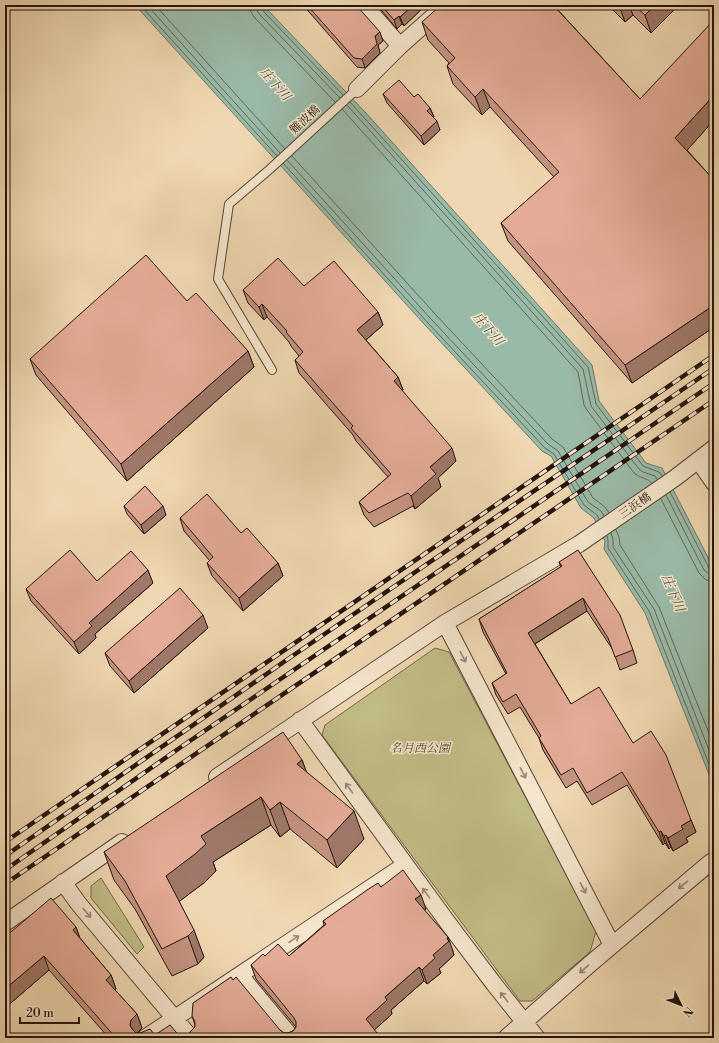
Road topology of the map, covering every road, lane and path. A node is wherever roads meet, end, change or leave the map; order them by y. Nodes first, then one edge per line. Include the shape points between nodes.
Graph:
1 (364, 5) edge
2 (446, 5) edge
3 (400, 46) junction
4 (357, 89) joint
5 (272, 370) dead end
6 (714, 448) edge
7 (698, 460) junction
8 (714, 483) edge
9 (445, 623) junction
10 (300, 720) junction
11 (202, 787) edge
12 (137, 832) edge
13 (714, 864) edge
14 (405, 865) junction
15 (63, 882) junction
16 (5, 923) edge
17 (612, 945) junction
18 (240, 975) junction
19 (174, 1018) junction
20 (523, 1022) junction
21 (145, 1038) edge
22 (191, 1038) edge
23 (292, 1038) edge
24 (506, 1038) edge
25 (537, 1038) edge

1 - 3 street
2 - 3 street
3 - 4 street
4 - 5 lane, 難波橋 via 229,204 218,279
6 - 7 street, 三浜橋
7 - 8 street
7 - 9 street, 三浜橋 via 579,544
9 - 10 street, 三浜橋
9 -> 17 street
10 - 11 street, 三浜橋
14 -> 10 street
12 - 15 street
13 -> 17 street via 711,862
18 -> 14 street
20 -> 14 street
15 - 16 street
15 -> 19 street
17 -> 20 street
18 - 19 street
18 - 23 street
19 - 21 street
19 - 22 street
20 - 24 street
20 - 25 street

